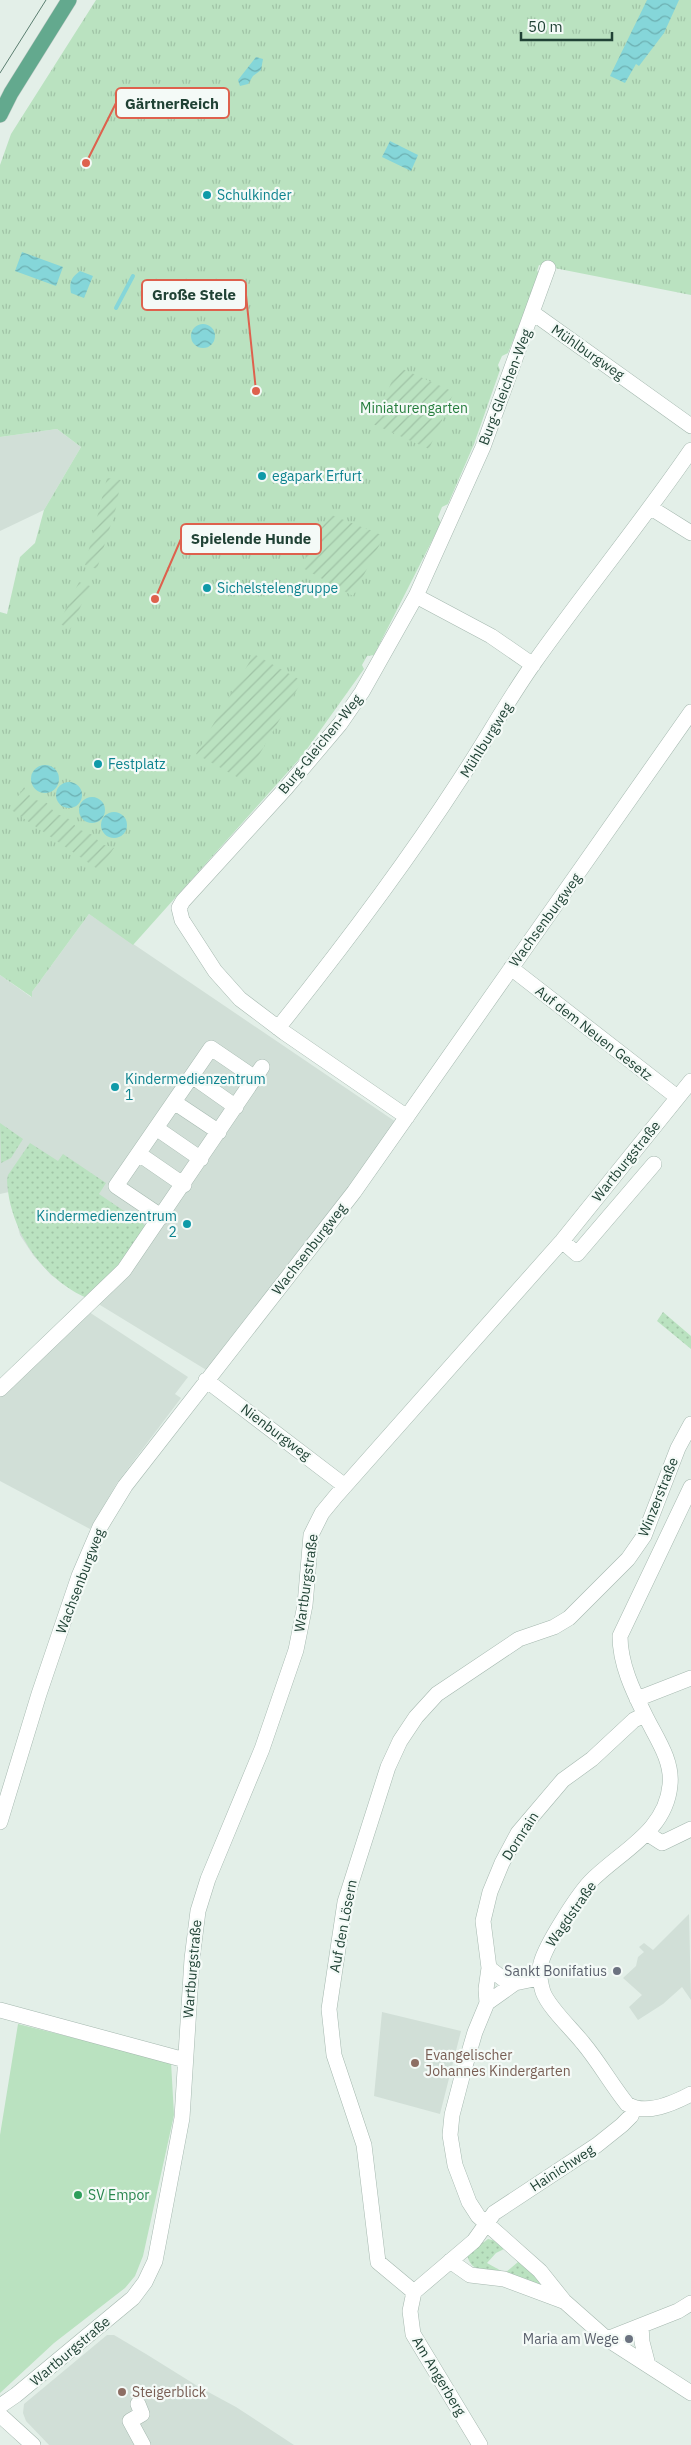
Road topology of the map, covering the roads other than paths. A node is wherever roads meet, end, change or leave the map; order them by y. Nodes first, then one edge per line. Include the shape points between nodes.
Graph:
1 (69, 0) edge
2 (0, 115) edge
3 (548, 268) dead end
4 (533, 314) junction
5 (691, 426) edge
6 (691, 450) edge
7 (651, 508) junction
8 (691, 533) edge
9 (416, 596) junction
10 (533, 664) junction
11 (691, 712) edge
12 (511, 968) junction
13 (278, 1028) junction
14 (192, 1076) junction
15 (691, 1081) edge
16 (678, 1098) junction
17 (174, 1102) junction
18 (236, 1107) junction
19 (407, 1117) junction
20 (156, 1128) junction
21 (219, 1132) junction
22 (138, 1154) junction
23 (201, 1159) junction
24 (654, 1164) dead end
25 (184, 1185) junction
26 (162, 1217) junction
27 (562, 1241) junction
28 (206, 1380) junction
29 (0, 1389) edge
30 (691, 1424) edge
31 (345, 1486) junction
32 (691, 1488) edge
33 (554, 1627) joint
34 (620, 1636) joint
35 (691, 1678) edge
36 (637, 1699) junction
37 (644, 1714) junction
38 (0, 1822) edge
39 (691, 1829) edge
40 (648, 1834) junction
41 (489, 1968) junction
42 (539, 1978) junction
43 (511, 1985) junction
44 (488, 2003) junction
45 (0, 2010) edge
46 (185, 2060) junction
47 (691, 2094) edge
48 (634, 2108) junction
49 (486, 2223) junction
50 (450, 2261) junction
51 (414, 2292) junction
52 (564, 2301) junction
53 (691, 2303) edge
54 (640, 2326) junction
55 (607, 2339) junction
56 (648, 2365) junction
57 (691, 2393) edge
58 (138, 2404) dead end
59 (0, 2406) edge
60 (0, 2415) edge
61 (33, 2445) edge
62 (144, 2445) edge
63 (480, 2445) edge

1 - 2 main road
3 - 4 street, Burg-Gleichen-Weg
4 - 5 street, Mühlburgweg
4 - 9 street, Burg-Gleichen-Weg via 483,447
6 - 7 street, Mühlburgweg
7 - 8 street
7 - 10 street, Mühlburgweg
9 - 10 street via 492,636
9 - 13 street, Burg-Gleichen-Weg via 362,692 340,724 179,908 182,920 228,987
10 - 13 street, Mühlburgweg via 453,790 328,966
11 - 12 street, Wachsenburgweg
12 - 16 street, Auf dem Neuen Gesetz
12 - 19 street, Wachsenburgweg
13 - 19 street, Burg-Gleichen-Weg
14 - 17 street
14 - 18 street
14 - 18 street via 211,1048 259,1072
15 - 16 street, Wartburgstraße
16 - 27 street, Wartburgstraße
17 - 20 street
17 - 21 street
18 - 21 street
19 - 28 street, Wachsenburgweg via 354,1192
20 - 22 street
20 - 23 street
21 - 23 street
22 - 25 street
22 - 26 street via 116,1186
23 - 25 street
24 - 27 street, Wartburgstraße via 577,1254
25 - 26 street
26 - 29 street via 111,1286 88,1303
27 - 31 street, Wartburgstraße
28 - 31 street, Nienburgweg
28 - 38 street, Wachsenburgweg via 125,1486 90,1548 45,1676
30 - 33 street, Winzerstraße via 678,1448 644,1536 628,1560 569,1618
31 - 46 street, Wartburgstraße via 322,1513 312,1535 305,1605 296,1650 262,1749 198,1911
32 - 34 street, Winzerstraße
33 - 51 street, Auf den Lösern via 520,1639 475,1667 437,1694 416,1717 388,1767 345,1902 330,2009 334,2055 364,2145 378,2262
34 - 36 street, Wagdstraße via 622,1658
35 - 36 street
36 - 37 street, Wagdstraße
37 - 40 street, Wagdstraße via 664,1751 670,1773 670,1786
37 - 41 street, Dornrain via 564,1780 518,1833 497,1874 483,1920
39 - 40 street via 662,1843
40 - 42 street, Wagdstraße via 590,1883 546,1950
41 - 43 street
41 - 44 street, Dornrain
42 - 43 street, Dornrain
42 - 48 street via 544,1994
43 - 44 street, Dornrain
44 - 49 street, Dornrain via 475,2032 452,2115 450,2135 452,2152 469,2202
45 - 46 street
46 - 59 street, Wartburgstraße via 182,2118 173,2173 154,2261 145,2282 133,2298
47 - 48 street via 673,2104
48 - 49 street, Hainichweg via 622,2126 494,2213
49 - 50 street via 474,2240
49 - 52 street via 540,2271
50 - 51 street
50 - 52 street via 470,2275 504,2279
51 - 63 street, Am Angerberg via 410,2311 412,2334
52 - 55 street
53 - 54 street
54 - 55 street
54 - 56 street
55 - 56 street
56 - 57 street
58 - 62 street via 142,2414 130,2422
60 - 61 street

